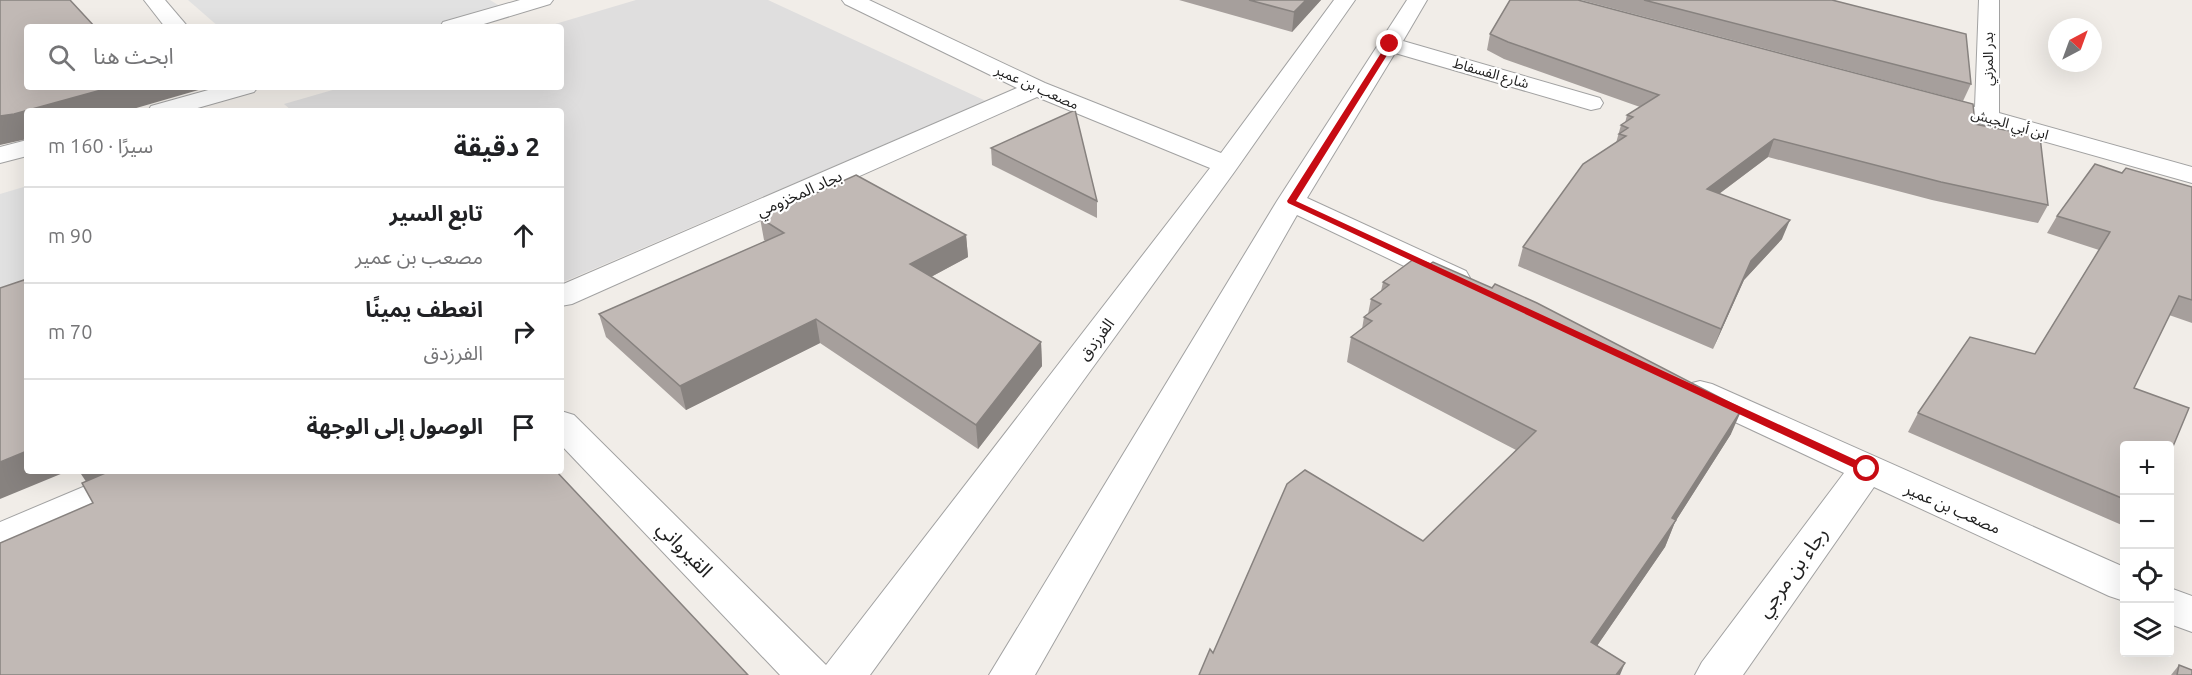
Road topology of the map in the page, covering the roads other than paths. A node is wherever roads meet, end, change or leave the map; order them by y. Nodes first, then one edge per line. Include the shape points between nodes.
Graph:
1 (154, 0) edge
2 (543, 0) edge
3 (1345, 0) edge
4 (1417, 0) edge
5 (857, 1) edge
6 (1983, 1) edge
7 (174, 24) edge
8 (461, 24) edge
9 (1390, 44) junction
10 (1037, 88) junction
11 (229, 90) edge
12 (237, 90) edge
13 (1906, 96) edge
14 (1591, 103) dead end
15 (170, 108) edge
16 (250, 108) edge
17 (1987, 117) junction
18 (24, 149) edge
19 (0, 155) edge
20 (1226, 165) junction
21 (2192, 175) edge
22 (1291, 201) junction
23 (1487, 292) edge
24 (564, 296) edge
25 (1672, 378) edge
26 (564, 426) edge
27 (1867, 469) junction
28 (149, 474) edge
29 (0, 538) edge
30 (2120, 583) edge
31 (2174, 607) edge
32 (2192, 615) edge
33 (809, 675) edge
34 (844, 675) edge
35 (1012, 675) edge
36 (1718, 675) edge

1 - 7 street
2 - 8 street
3 - 20 street, الفرزدق
4 - 9 street
5 - 10 street, مصعب بن عمير
6 - 17 street, بدر المزني
9 - 14 street, شارع الفسفاط
9 - 22 street
10 - 20 street, مصعب بن عمير
10 - 24 street, بجاد المخزومي
11 - 15 street
12 - 16 street
13 - 17 street, ابن أبي الجيش
17 - 21 street, ابن أبي الجيش
18 - 19 street
20 - 34 street, الفرزدق
22 - 23 street
22 - 35 street
25 - 27 street, مصعب بن عمير
26 - 33 street, القيرواني
27 - 30 street, مصعب بن عمير
27 - 36 street, رجاء بن مرجي
28 - 29 street
31 - 32 street

